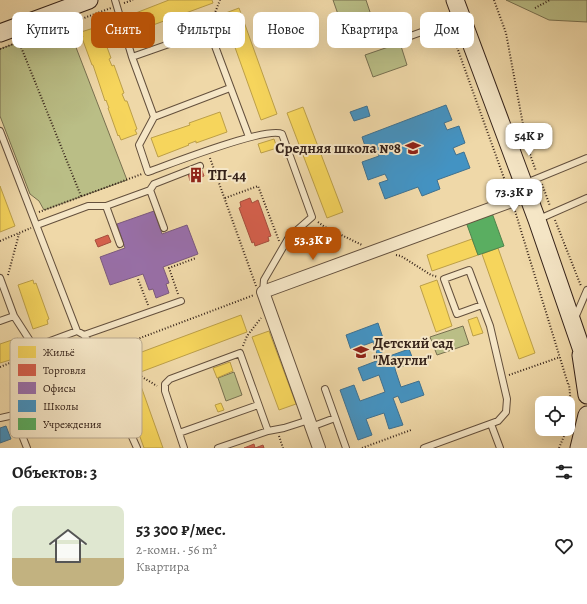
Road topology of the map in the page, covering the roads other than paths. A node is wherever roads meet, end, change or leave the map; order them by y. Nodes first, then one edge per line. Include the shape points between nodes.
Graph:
1 (89, 0) edge
2 (455, 0) edge
3 (116, 3) edge
4 (460, 12) edge
5 (0, 33) edge
6 (474, 46) edge
7 (132, 57) junction
8 (230, 88) junction
9 (154, 116) junction
10 (0, 131) edge
11 (248, 137) junction
12 (587, 158) edge
13 (200, 166) dead end
14 (531, 186) junction
15 (150, 190) junction
16 (586, 201) edge
17 (106, 206) junction
18 (537, 220) junction
19 (37, 225) junction
20 (164, 228) dead end
21 (120, 244) dead end
22 (0, 278) edge
23 (263, 292) junction
24 (586, 292) edge
25 (181, 301) road end
26 (482, 305) junction
27 (14, 316) junction
28 (0, 321) edge
29 (572, 324) junction
30 (78, 331) junction
31 (84, 335) junction
32 (28, 338) edge
33 (59, 338) edge
34 (86, 338) edge
35 (586, 380) edge
36 (325, 389) dead end
37 (258, 405) junction
38 (587, 415) edge
39 (10, 416) edge
40 (0, 418) edge
41 (335, 418) junction
42 (310, 424) junction
43 (491, 424) junction
44 (268, 431) junction
45 (179, 433) junction
46 (23, 438) edge
47 (133, 438) edge
48 (587, 438) edge
49 (27, 448) edge
50 (137, 448) edge
51 (184, 448) edge
52 (218, 448) edge
53 (319, 448) edge
54 (346, 448) edge
55 (424, 448) edge
56 (500, 448) edge
57 (579, 448) edge

1 - 5 street
2 - 4 street
3 - 7 lane
6 - 14 street
7 - 8 lane via 209,30
7 - 9 lane
8 - 9 lane
8 - 11 lane
9 - 11 lane via 139,145 148,172
10 - 19 lane
11 - 23 lane via 274,132 282,134 312,217 289,237 264,280
12 - 14 lane
13 - 15 lane via 154,184
14 - 18 street
14 - 23 street via 493,208 369,247
15 - 17 lane
15 - 20 lane
16 - 18 lane
17 - 19 lane via 88,206
17 - 21 lane
18 - 29 street
19 - 30 lane
22 - 27 lane
23 - 42 street
24 - 29 lane
25 - 31 lane
26 - 26 lane via 470,270 444,280 457,314
26 - 43 lane via 490,326 507,405 502,418
27 - 28 lane
27 - 32 lane
29 - 35 street
30 - 31 lane
30 - 33 lane
31 - 34 lane
36 - 41 lane
37 - 44 lane
37 - 45 lane
37 - 45 lane via 240,352 170,379 165,384 165,392
38 - 57 street
39 - 40 lane
41 - 42 lane
41 - 54 lane
42 - 44 lane
42 - 53 street
43 - 55 lane
43 - 56 lane
44 - 52 lane
45 - 51 lane
46 - 49 lane
47 - 50 lane
48 - 57 street

